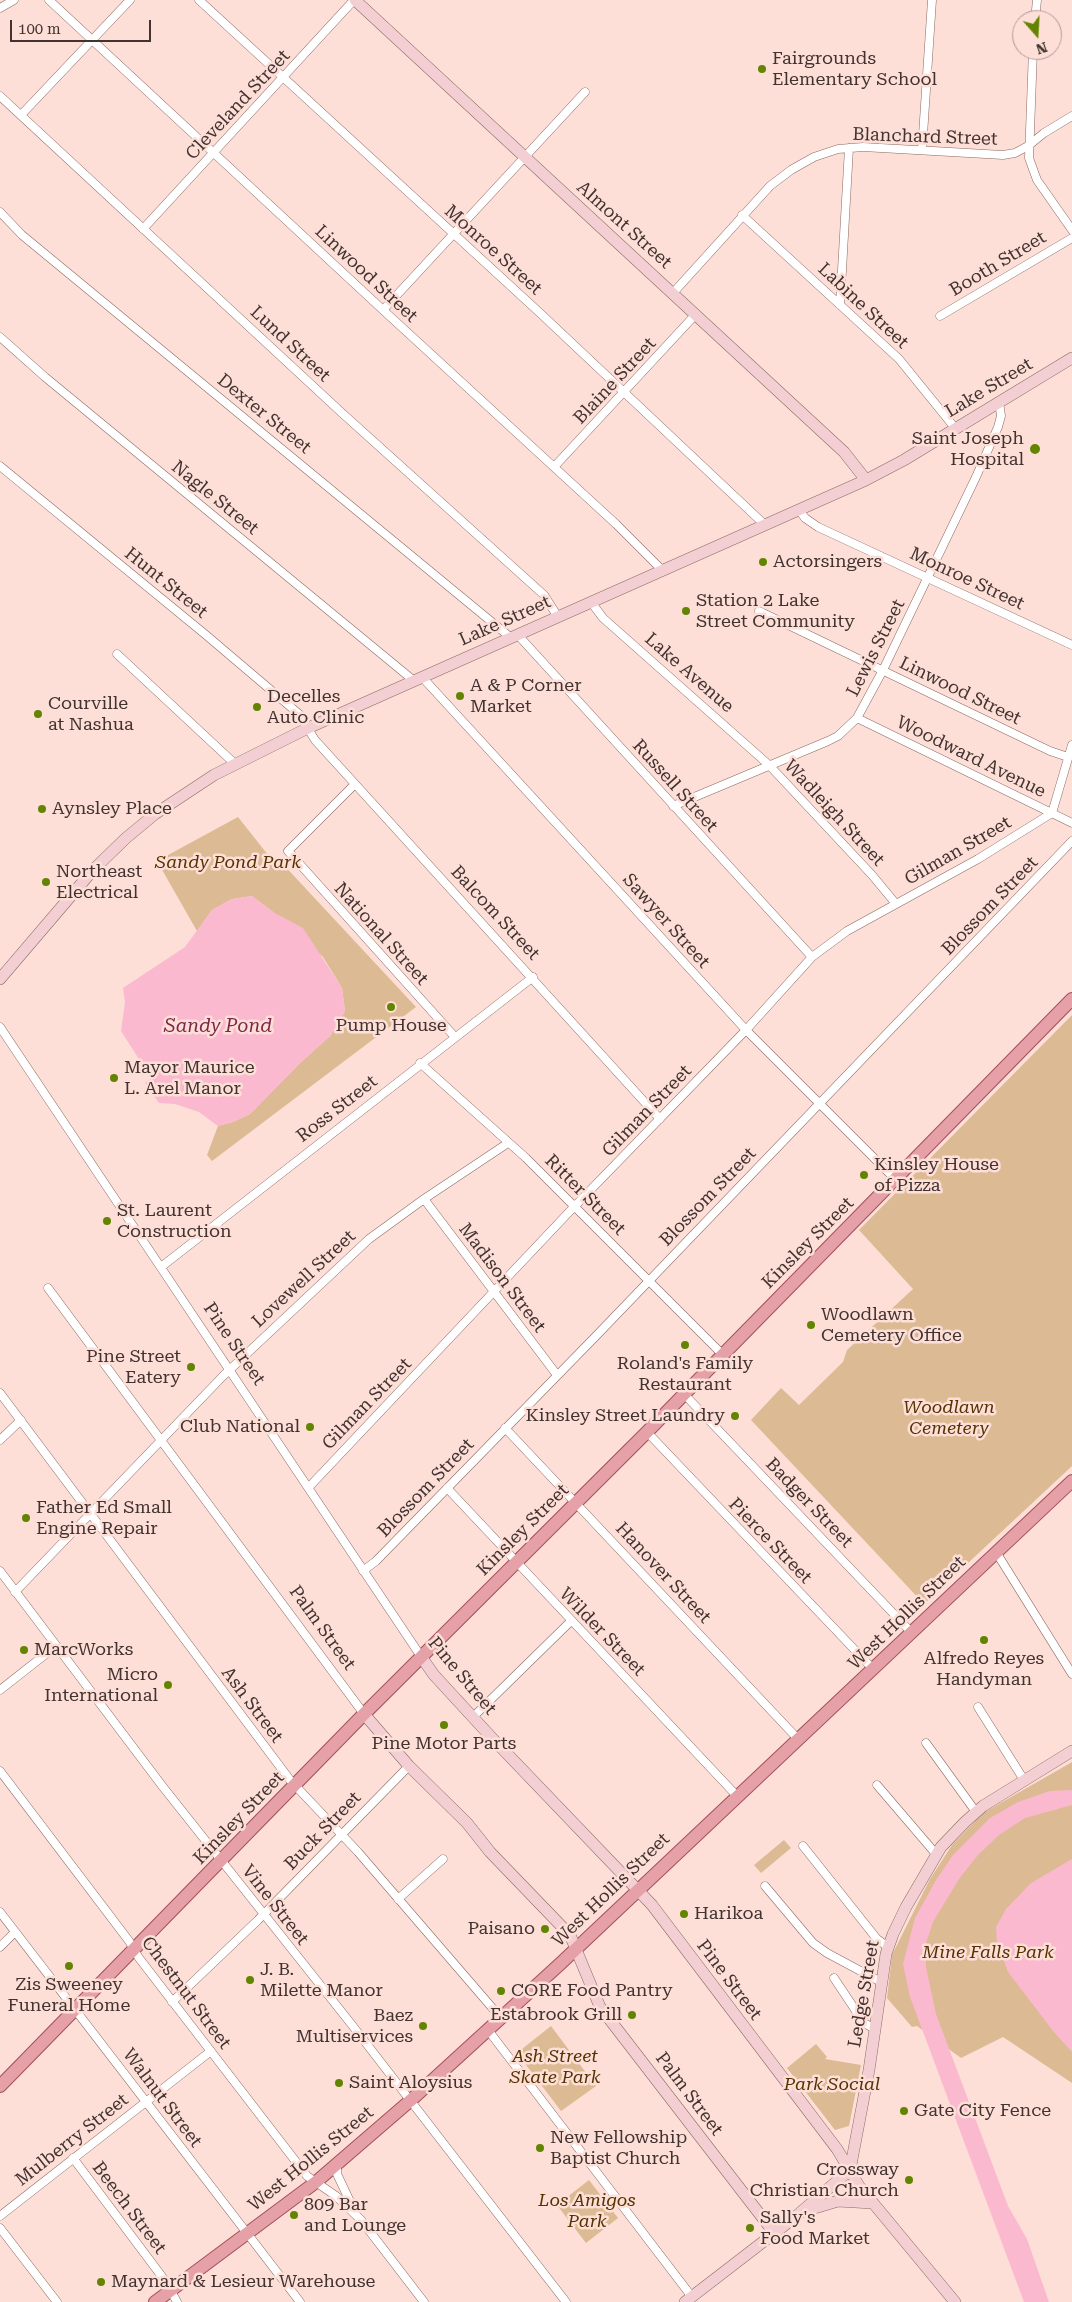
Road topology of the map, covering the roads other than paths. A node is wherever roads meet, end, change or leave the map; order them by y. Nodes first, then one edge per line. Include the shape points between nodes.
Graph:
1 (14, 0) edge
2 (50, 0) edge
3 (130, 0) edge
4 (199, 0) edge
5 (355, 0) edge
6 (932, 0) edge
7 (0, 8) edge
8 (92, 40) junction
9 (1032, 60) edge
10 (283, 78) junction
11 (585, 92) dead end
12 (0, 96) edge
13 (21, 115) junction
14 (1072, 116) edge
15 (1028, 146) junction
16 (849, 148) junction
17 (922, 150) junction
18 (214, 153) junction
19 (525, 157) junction
20 (0, 212) edge
21 (742, 215) junction
22 (143, 229) junction
23 (1072, 230) edge
24 (453, 235) junction
25 (1072, 238) edge
26 (674, 293) junction
27 (840, 305) junction
28 (383, 310) junction
29 (696, 314) junction
30 (940, 316) dead end
31 (0, 337) edge
32 (1072, 358) edge
33 (624, 393) junction
34 (999, 402) junction
35 (955, 428) junction
36 (0, 466) edge
37 (554, 467) junction
38 (866, 480) junction
39 (799, 510) junction
40 (765, 524) junction
41 (663, 571) junction
42 (928, 578) junction
43 (591, 602) junction
44 (758, 611) dead end
45 (558, 617) junction
46 (513, 636) junction
47 (1072, 645) edge
48 (117, 654) dead end
49 (883, 670) junction
50 (418, 679) junction
51 (857, 718) junction
52 (308, 728) junction
53 (1072, 745) edge
54 (1068, 757) junction
55 (234, 763) junction
56 (769, 765) junction
57 (355, 784) junction
58 (672, 806) junction
59 (1052, 813) junction
60 (1072, 823) edge
61 (1072, 841) edge
62 (896, 904) junction
63 (812, 957) junction
64 (533, 976) junction
65 (0, 979) edge
66 (1072, 999) edge
67 (0, 1027) edge
68 (746, 1030) junction
69 (454, 1036) junction
70 (420, 1063) junction
71 (820, 1104) junction
72 (660, 1119) junction
73 (508, 1143) junction
74 (895, 1179) junction
75 (424, 1198) junction
76 (574, 1207) junction
77 (160, 1267) junction
78 (649, 1280) junction
79 (48, 1288) dead end
80 (494, 1293) junction
81 (722, 1354) junction
82 (230, 1369) junction
83 (557, 1375) junction
84 (0, 1393) edge
85 (684, 1394) junction
86 (20, 1420) junction
87 (505, 1428) junction
88 (646, 1432) junction
89 (162, 1439) junction
90 (0, 1440) edge
91 (1072, 1480) edge
92 (309, 1487) junction
93 (447, 1488) junction
94 (575, 1502) junction
95 (90, 1513) junction
96 (996, 1552) junction
97 (516, 1563) junction
98 (363, 1570) junction
99 (0, 1571) edge
100 (15, 1592) junction
101 (572, 1621) junction
102 (912, 1633) junction
103 (56, 1646) junction
104 (422, 1658) junction
105 (873, 1670) junction
106 (1072, 1674) edge
107 (0, 1690) edge
108 (978, 1707) dead end
109 (364, 1714) junction
110 (473, 1717) junction
111 (798, 1739) junction
112 (926, 1743) dead end
113 (1072, 1751) edge
114 (409, 1766) junction
115 (0, 1771) edge
116 (1024, 1780) junction
117 (877, 1785) dead end
118 (294, 1786) junction
119 (737, 1796) junction
120 (976, 1812) junction
121 (341, 1834) junction
122 (803, 1846) dead end
123 (936, 1854) junction
124 (443, 1860) dead end
125 (221, 1861) junction
126 (765, 1886) dead end
127 (637, 1889) junction
128 (398, 1899) junction
129 (0, 1912) edge
130 (263, 1914) junction
131 (15, 1932) junction
132 (0, 1947) edge
133 (888, 1947) junction
134 (576, 1948) junction
135 (134, 1949) junction
136 (560, 1964) junction
137 (584, 1971) junction
138 (834, 1978) dead end
139 (881, 1982) junction
140 (172, 2002) junction
141 (75, 2009) junction
142 (501, 2018) junction
143 (875, 2029) junction
144 (488, 2030) junction
145 (211, 2051) junction
146 (0, 2086) edge
147 (411, 2100) junction
148 (145, 2102) junction
149 (73, 2158) junction
150 (337, 2164) junction
151 (850, 2170) junction
152 (316, 2182) junction
153 (872, 2203) junction
154 (0, 2216) edge
155 (796, 2217) junction
156 (361, 2220) junction
157 (0, 2228) edge
158 (247, 2233) junction
159 (774, 2234) junction
160 (171, 2290) junction
161 (688, 2299) edge
162 (952, 2301) edge
163 (57, 2302) edge
164 (155, 2302) edge
165 (177, 2302) edge
166 (300, 2302) edge
167 (424, 2302) edge
168 (566, 2302) edge

1 - 7 street
2 - 8 street, Linwood Street
3 - 8 street
4 - 10 street, Monroe Street
5 - 10 street, Cleveland Street
5 - 19 street, Almont Street
6 - 17 street
8 - 13 street
8 - 18 street, Linwood Street
9 - 15 street
10 - 18 street, Cleveland Street
10 - 24 street, Monroe Street
11 - 19 street
12 - 13 street, Lund Street
13 - 22 street, Lund Street
14 - 15 street, Blanchard Street
15 - 17 street, Blanchard Street via 1016,153 998,155
15 - 23 street via 1037,180
16 - 17 street, Blanchard Street
16 - 21 street, Blanchard Street via 826,152 791,170
16 - 27 street
18 - 22 street, Cleveland Street
18 - 28 street, Linwood Street
19 - 24 street
19 - 26 street, Almont Street
20 - 46 street, Dexter Street via 22,235
21 - 26 street, Blanchard Street
21 - 27 street, Labine Street
22 - 45 street, Lund Street via 544,595
24 - 28 street
24 - 33 street, Monroe Street
25 - 30 street, Booth Street
26 - 29 street, Almont Street
27 - 35 street, Labine Street via 899,359
28 - 37 street, Linwood Street
29 - 33 street, Blaine Street
29 - 38 street, Almont Street via 844,452
31 - 50 street, Nagle Street
32 - 34 street, Lake Street
33 - 37 street, Blaine Street
33 - 40 street, Monroe Street
34 - 35 street, Lake Street
34 - 42 street, Lewis Street via 1001,416 998,427
35 - 38 street, Lake Street
36 - 52 street, Hunt Street via 290,706
37 - 41 street, Linwood Street
38 - 39 street, Lake Street
39 - 40 street, Lake Street
39 - 42 street, Monroe Street via 818,527
40 - 41 street, Lake Street
41 - 43 street, Lake Street
42 - 47 street, Monroe Street
42 - 49 street, Lewis Street
43 - 45 street, Lake Street
43 - 56 street, Lake Avenue via 603,618
44 - 49 street, Linwood Street
45 - 46 street, Lake Street
46 - 50 street, Lake Street
46 - 58 street, Russell Street
48 - 55 street
49 - 51 street, Lewis Street
49 - 54 street, Linwood Street
50 - 52 street, Lake Street
50 - 68 street, Sawyer Street
51 - 56 street, Lewis Street via 838,736
51 - 59 street, Woodward Avenue
52 - 55 street, Lake Street
52 - 57 street, Balcom Street
53 - 54 street
54 - 59 street
55 - 65 street, Lake Street via 160,810 126,838 88,876
56 - 58 street, Lewis Street
56 - 62 street, Wadleigh Street
57 - 64 street, Balcom Street
57 - 69 street, National Street via 288,851
58 - 63 street, Russell Street
59 - 60 street, Woodward Avenue
59 - 62 street, Gilman Street
61 - 71 street, Blossom Street
62 - 63 street, Gilman Street via 847,931
63 - 68 street, Gilman Street
64 - 69 street, Ross Street
64 - 72 street, Balcom Street
66 - 74 main road, Kinsley Street
67 - 77 street, Pine Street
68 - 71 street, Sawyer Street
68 - 72 street, Gilman Street
69 - 70 street, Ross Street
70 - 73 street, Ritter Street
70 - 77 street, Ross Street
71 - 74 street, Sawyer Street
71 - 78 street, Blossom Street
72 - 76 street, Gilman Street
73 - 75 street, Lovewell Street
73 - 76 street, Ritter Street
74 - 81 main road, Kinsley Street
75 - 80 street, Madison Street
75 - 82 street, Lovewell Street via 369,1239
76 - 78 street, Ritter Street
76 - 80 street, Gilman Street
77 - 82 street, Pine Street
78 - 81 street, Ritter Street
78 - 83 street, Blossom Street
79 - 89 street, Palm Street
80 - 83 street, Madison Street
80 - 92 street, Gilman Street
81 - 85 main road, Kinsley Street
82 - 89 street, Lovewell Street
82 - 92 street, Pine Street
83 - 87 street, Blossom Street
84 - 86 street, Ash Street
85 - 88 main road, Kinsley Street
85 - 102 street, Badger Street
86 - 90 street
86 - 95 street, Ash Street
87 - 93 street, Blossom Street
87 - 94 street, Hanover Street
88 - 94 main road, Kinsley Street
88 - 105 street, Pierce Street
89 - 95 street, Lovewell Street
89 - 109 street, Palm Street
91 - 96 main road, West Hollis Street
92 - 98 street, Pine Street
93 - 97 street, Wilder Street
93 - 98 street, Blossom Street via 376,1561
94 - 97 main road, Kinsley Street
94 - 111 street, Hanover Street
95 - 100 street, Lovewell Street
95 - 118 street, Ash Street
96 - 102 main road, West Hollis Street
96 - 106 street
97 - 101 street, Wilder Street
97 - 104 main road, Kinsley Street
98 - 104 street, Pine Street
99 - 100 street, Vine Street
100 - 103 street, Vine Street
101 - 110 street
101 - 119 street, Wilder Street
102 - 105 main road, West Hollis Street
103 - 107 street
103 - 125 street, Vine Street
104 - 109 main road, Kinsley Street
104 - 110 street, Pine Street
105 - 111 main road, West Hollis Street
108 - 116 street
109 - 114 street, Palm Street
109 - 118 main road, Kinsley Street
110 - 127 street, Pine Street
111 - 119 main road, West Hollis Street
112 - 120 street
113 - 116 street, Ledge Street
114 - 121 street, Buck Street
114 - 134 street, Palm Street via 467,1823 490,1852 570,1935
115 - 135 street, Chestnut Street
116 - 120 street, Ledge Street
117 - 123 street
118 - 121 street, Ash Street
118 - 125 main road, Kinsley Street
119 - 127 main road, West Hollis Street
120 - 123 street, Ledge Street
121 - 128 street, Ash Street
121 - 130 street, Buck Street
122 - 133 street via 877,1939
123 - 133 street, Ledge Street
124 - 128 street
125 - 130 street, Vine Street
125 - 135 main road, Kinsley Street
126 - 139 street via 813,1943
127 - 134 main road, West Hollis Street
127 - 151 street, Pine Street via 660,1915
128 - 142 street, Ash Street
129 - 131 street, Walnut Street
130 - 140 street, Buck Street
130 - 147 street, Vine Street
131 - 132 street
131 - 141 street, Walnut Street
133 - 139 street, Ledge Street
134 - 136 main road, West Hollis Street
134 - 137 street, Palm Street
135 - 140 street, Chestnut Street
135 - 141 main road, Kinsley Street
136 - 137 street via 574,1965
136 - 142 main road, West Hollis Street
137 - 159 street, Palm Street via 600,2007
138 - 143 street via 864,2023
139 - 143 street, Ledge Street
140 - 145 street, Chestnut Street
141 - 146 main road, Kinsley Street
141 - 148 street, Walnut Street
142 - 144 main road, West Hollis Street
143 - 151 street, Ledge Street
144 - 147 main road, West Hollis Street
144 - 161 street
145 - 148 street, Mulberry Street
145 - 152 street, Chestnut Street via 307,2176
147 - 150 main road, West Hollis Street
147 - 168 street, Vine Street
148 - 149 street, Mulberry Street
148 - 158 street, Walnut Street
149 - 154 street, Mulberry Street
149 - 160 street, Beech Street
150 - 152 main road, West Hollis Street
150 - 156 street, Chestnut Street via 338,2177
151 - 153 street, Pine Street
151 - 155 street
152 - 156 street, Chestnut Street
152 - 158 main road, West Hollis Street
153 - 155 street via 830,2202
153 - 162 street, Pine Street
155 - 159 street
156 - 167 street, Chestnut Street
157 - 163 street
158 - 160 main road, West Hollis Street
158 - 166 street, Walnut Street
159 - 161 street
160 - 164 main road, West Hollis Street
160 - 165 street, Beech Street

